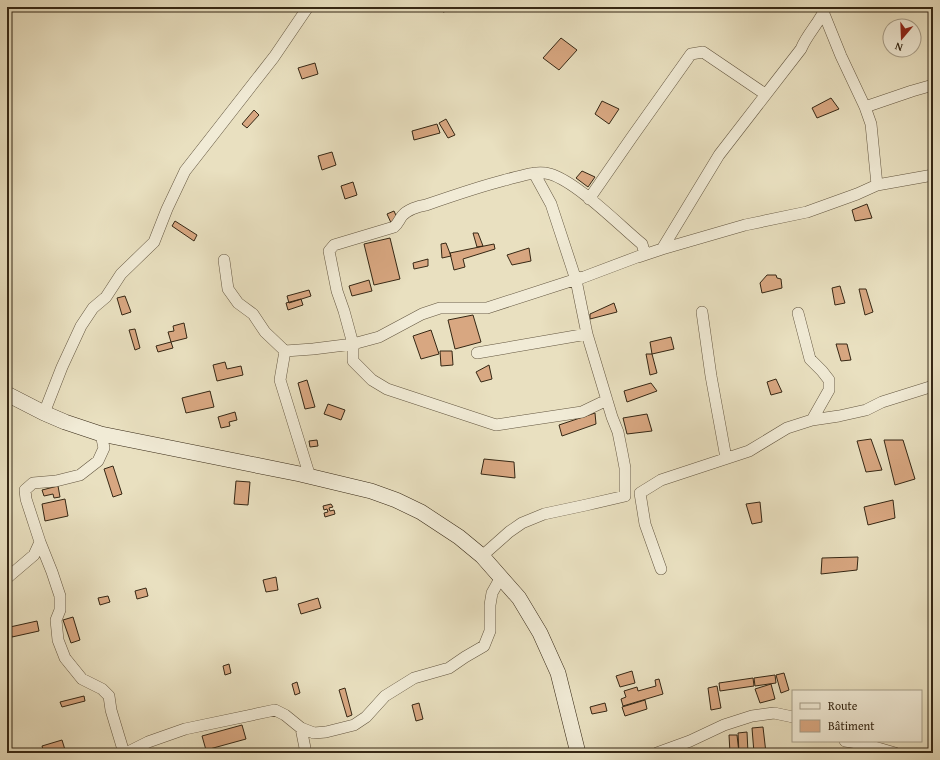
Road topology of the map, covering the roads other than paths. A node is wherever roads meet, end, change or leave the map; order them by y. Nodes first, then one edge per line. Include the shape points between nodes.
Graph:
1 (308, 7) edge
2 (825, 10) edge
3 (933, 85) edge
4 (765, 94) junction
5 (866, 107) junction
6 (534, 173) junction
7 (933, 175) edge
8 (877, 185) junction
9 (589, 199) junction
10 (662, 249) junction
11 (224, 260) dead end
12 (576, 280) junction
13 (702, 312) dead end
14 (798, 313) dead end
15 (587, 334) junction
16 (353, 344) junction
17 (285, 351) junction
18 (477, 354) dead end
19 (933, 386) edge
20 (7, 394) edge
21 (607, 400) junction
22 (44, 413) junction
23 (812, 420) junction
24 (101, 434) junction
25 (726, 458) junction
26 (310, 476) junction
27 (640, 493) junction
28 (625, 496) junction
29 (40, 542) junction
30 (482, 556) junction
31 (661, 569) dead end
32 (501, 577) junction
33 (7, 578) edge
34 (792, 717) edge
35 (302, 728) junction
36 (851, 742) edge
37 (125, 753) edge
38 (306, 753) edge
39 (578, 753) edge
40 (658, 753) edge
41 (895, 753) edge

1 - 22 street via 274,57 185,171 154,242 121,274 106,297 93,308 81,326
2 - 4 street via 801,49
2 - 5 street via 841,56
3 - 5 street
4 - 9 street via 703,52 691,54
4 - 10 street via 719,156
5 - 8 street via 871,124
6 - 9 street via 549,174 566,182
6 - 12 street via 551,204
6 - 16 street via 418,206 402,216 394,227 334,245 329,251 331,265
7 - 8 street
8 - 10 street via 807,212 745,225
9 - 12 street via 642,244 645,254
10 - 12 street
11 - 17 street via 228,289 238,303 253,314 265,332
12 - 15 street
12 - 16 street via 487,308 440,308 422,314 379,337
13 - 25 street
14 - 23 street via 810,359 829,380 829,390
15 - 18 street
15 - 21 street
16 - 17 street
16 - 21 street via 353,361 372,380 387,389 496,425 582,412
17 - 26 street via 280,380
19 - 23 street via 882,402 866,410
20 - 22 main road
21 - 28 street via 618,432 625,468
22 - 24 main road
23 - 25 street via 787,428 749,451
24 - 26 main road
24 - 29 street via 104,448 98,462 80,475 34,483 26,490 26,499
25 - 27 street via 661,480
26 - 30 main road via 396,500 427,516
27 - 28 street
27 - 31 street via 645,524
28 - 30 street via 544,514 522,523
29 - 33 street via 34,555
29 - 37 street via 60,596 60,610 56,620 58,640 64,658 82,679 102,689 109,696 110,710
30 - 32 main road
32 - 35 street via 492,593 490,631 484,646 449,668 414,678 386,696 366,717 354,724 326,732
32 - 39 main road via 519,598 540,633 558,673
34 - 40 street via 774,713 752,716
35 - 37 street via 275,710 185,729
35 - 38 street
36 - 41 street

